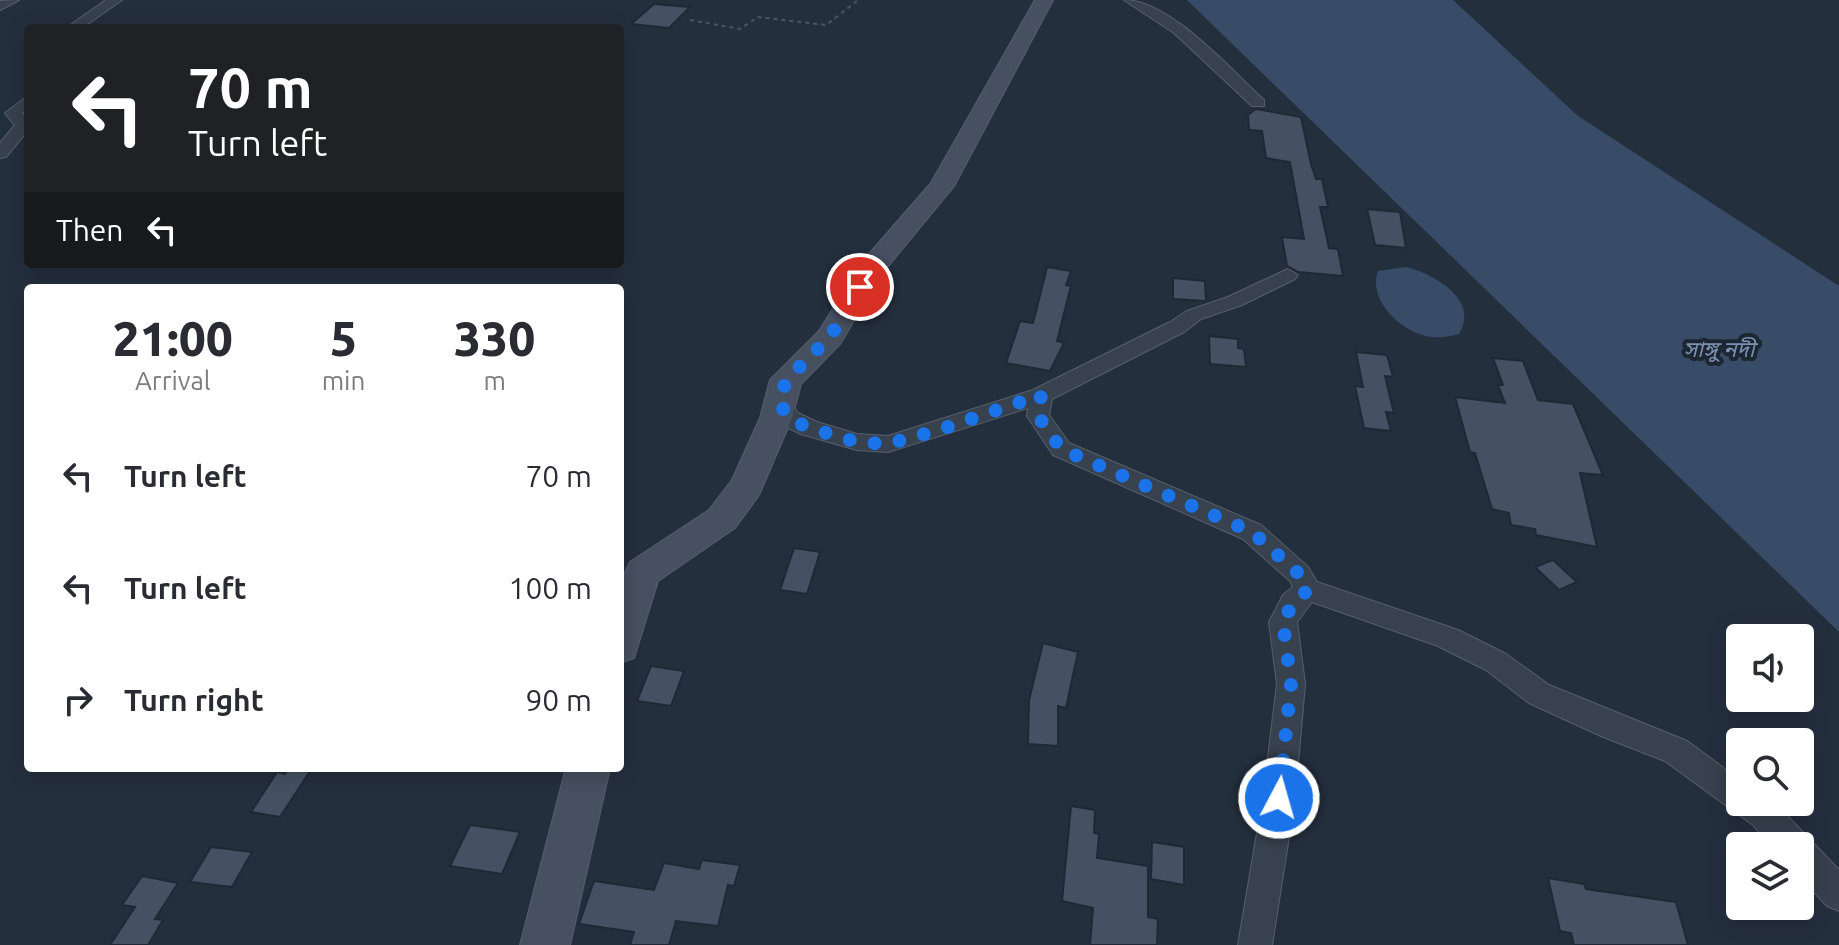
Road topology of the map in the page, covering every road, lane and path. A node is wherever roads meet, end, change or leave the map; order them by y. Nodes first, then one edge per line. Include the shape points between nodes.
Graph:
1 (12, 0) edge
2 (115, 0) edge
3 (1044, 0) edge
4 (1131, 0) edge
5 (857, 1) edge
6 (0, 6) edge
7 (690, 20) dead end
8 (79, 24) edge
9 (1258, 103) dead end
10 (24, 104) edge
11 (24, 125) edge
12 (24, 125) edge
13 (0, 153) edge
14 (1288, 275) dead end
15 (1041, 395) junction
16 (779, 403) junction
17 (1308, 590) junction
18 (624, 625) edge
19 (587, 772) edge
20 (1726, 788) edge
21 (1766, 816) edge
22 (1781, 832) edge
23 (1814, 868) edge
24 (1839, 894) edge
25 (545, 945) edge
26 (1255, 945) edge

1 - 6 street
2 - 8 street
3 - 16 main road via 942,186 872,268 830,337 786,380
4 - 9 street via 1179,30
5 - 7 path via 826,25 758,17 740,29
10 - 11 street via 13,113
12 - 13 street
14 - 15 street via 1194,315
15 - 16 street via 888,444 857,442 809,428 790,419
15 - 17 street via 1038,416 1061,449 1252,532 1299,574
16 - 18 main road via 747,486 722,519 643,572
17 - 20 street via 1448,638 1496,662 1539,694 1676,751
17 - 26 street via 1283,622 1291,684
19 - 25 main road
21 - 22 street
23 - 24 street

